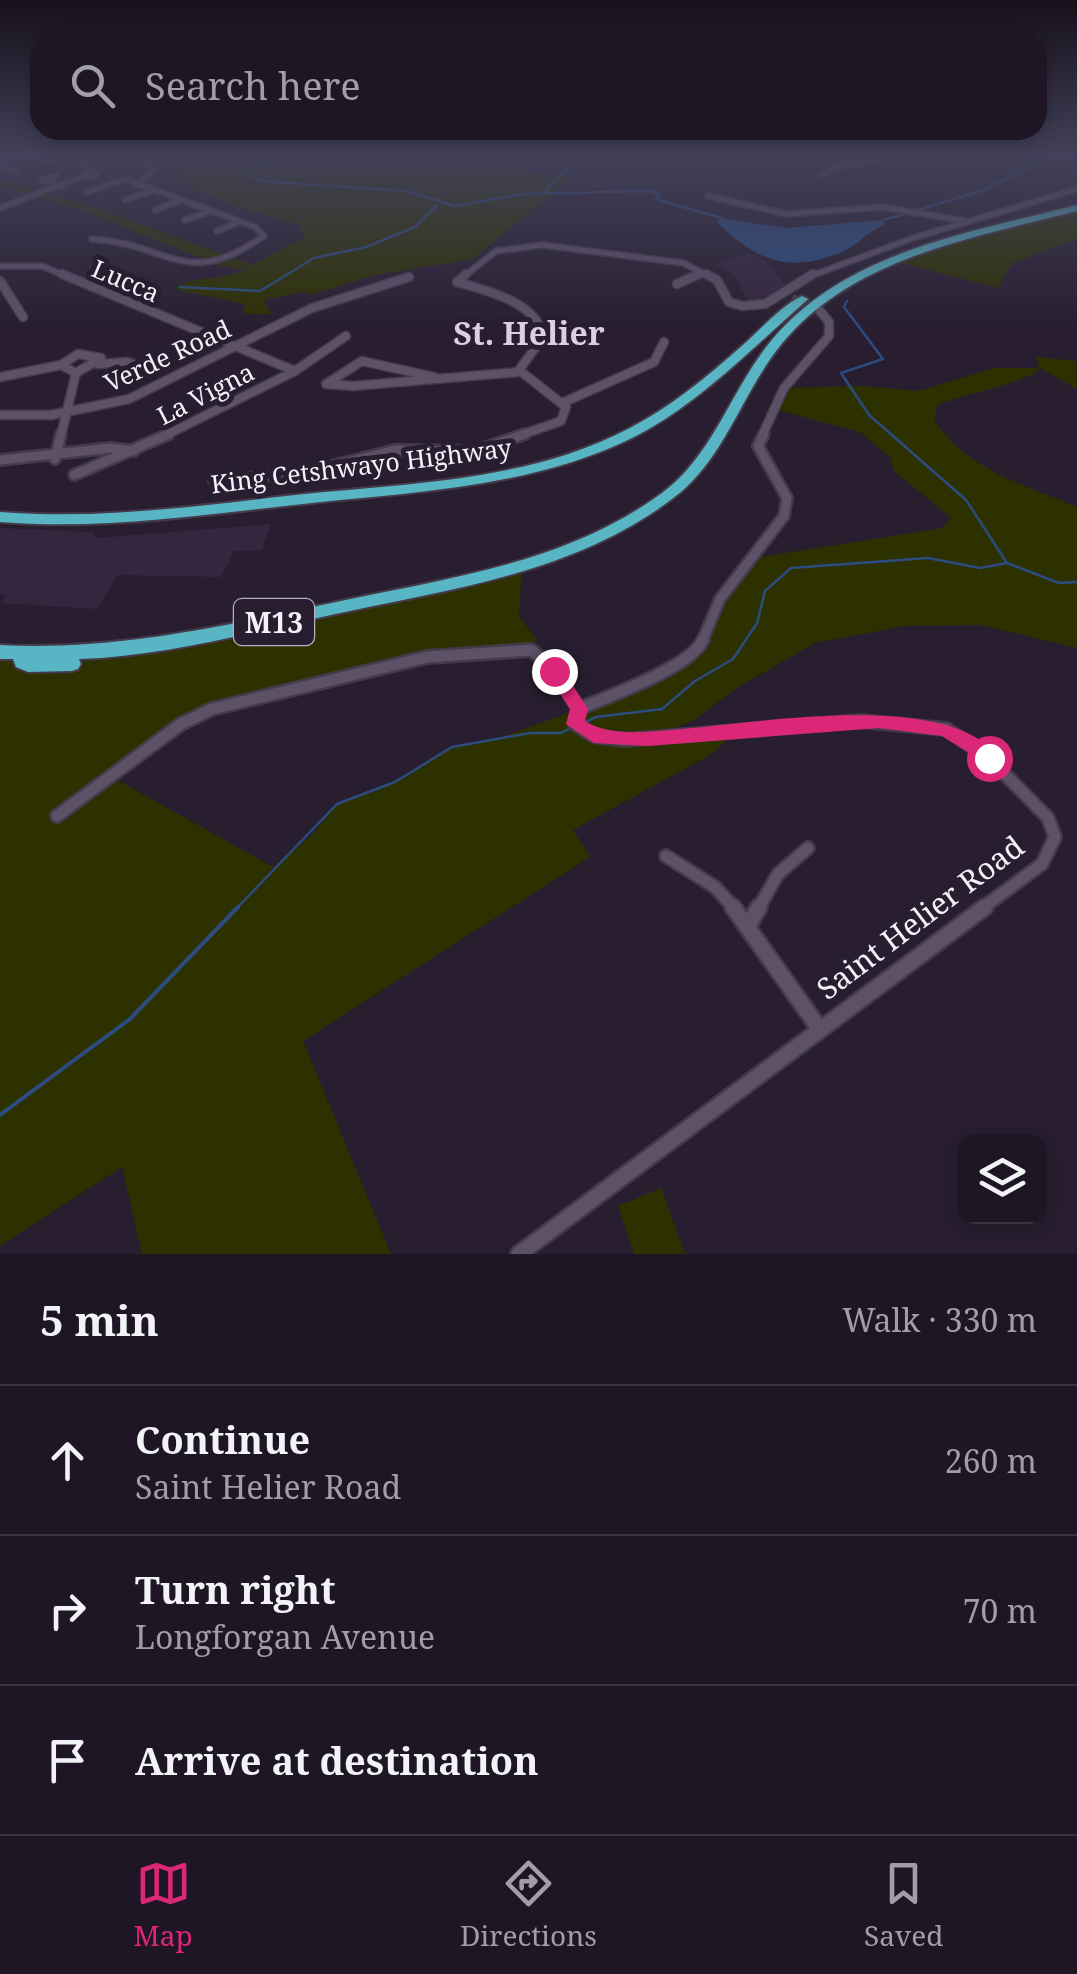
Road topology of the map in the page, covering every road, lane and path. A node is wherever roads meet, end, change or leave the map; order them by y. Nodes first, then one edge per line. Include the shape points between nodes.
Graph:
1 (207, 212) joint
2 (775, 212) edge
3 (820, 212) edge
4 (909, 212) edge
5 (1006, 212) edge
6 (1047, 212) edge
7 (1060, 212) edge
8 (185, 220) dead end
9 (238, 222) junction
10 (971, 222) junction
11 (217, 231) dead end
12 (92, 239) dead end
13 (0, 266) edge
14 (703, 272) junction
15 (409, 277) dead end
16 (0, 283) edge
17 (677, 284) dead end
18 (783, 294) junction
19 (792, 298) tunnel mouth
20 (820, 310) dead end
21 (23, 316) dead end
22 (346, 336) dead end
23 (664, 342) dead end
24 (234, 347) junction
25 (98, 364) junction
26 (61, 365) junction
27 (146, 368) dead end
28 (295, 371) junction
29 (519, 372) junction
30 (76, 374) junction
31 (434, 377) junction
32 (0, 378) edge
33 (562, 404) junction
34 (66, 413) junction
35 (0, 415) edge
36 (134, 451) junction
37 (0, 460) edge
38 (55, 460) junction
39 (74, 474) dead end
40 (214, 481) dead end
41 (0, 518) edge
42 (0, 652) edge
43 (579, 709) junction
44 (57, 816) dead end
45 (808, 848) dead end
46 (666, 856) dead end
47 (748, 926) junction
48 (820, 1028) junction
49 (519, 1254) edge

1 - 8 street
1 - 9 street
2 - 3 street
4 - 10 street
5 - 10 street
6 - 41 highway, King Cetshwayo Highway / M13 via 901,250 842,274 804,297 674,408 570,458 472,481 154,517
7 - 42 highway, King Cetshwayo Highway / M13 via 880,266 819,300 780,336 717,442 667,496 580,544 501,572 194,645 34,666 22,662 24,650
9 - 11 street
9 - 12 street via 261,229 263,238 204,264 172,262 114,240
10 - 18 street via 853,258
13 - 24 street, Lucca via 42,266
14 - 17 street
14 - 18 street via 740,307 764,307
14 - 29 street via 660,258 543,244 491,253 457,282 502,296 544,326
15 - 24 street, Verde Road via 312,308
16 - 21 street
18 - 19 street
20 - 43 street via 829,336 784,388 758,446 788,498 784,516 729,584 699,648
22 - 28 street, La Vigna
23 - 33 street via 654,362
24 - 28 street, La Vigna
24 - 34 street, Verde Road via 128,399
25 - 26 street via 100,356 88,353
25 - 27 street
25 - 30 street
26 - 30 street
26 - 32 street
28 - 36 street, La Vigna
29 - 31 street
29 - 33 street
30 - 34 street
31 - 31 street via 353,386 326,384 362,361
33 - 40 street via 566,416 556,424 475,452 395,450 291,475
34 - 35 street, Verde Road
34 - 38 street
36 - 38 street, La Vigna via 118,445
36 - 39 street, La Vigna
37 - 38 street, La Vigna
43 - 44 street via 551,666 531,650 427,657 197,715
43 - 48 street, Saint Helier Road via 575,724 586,732 625,740 860,721 934,726 973,744 1040,808 1054,829 1046,860
45 - 47 street via 778,874
46 - 47 street via 715,887
47 - 48 street
48 - 49 street, Saint Helier Road

